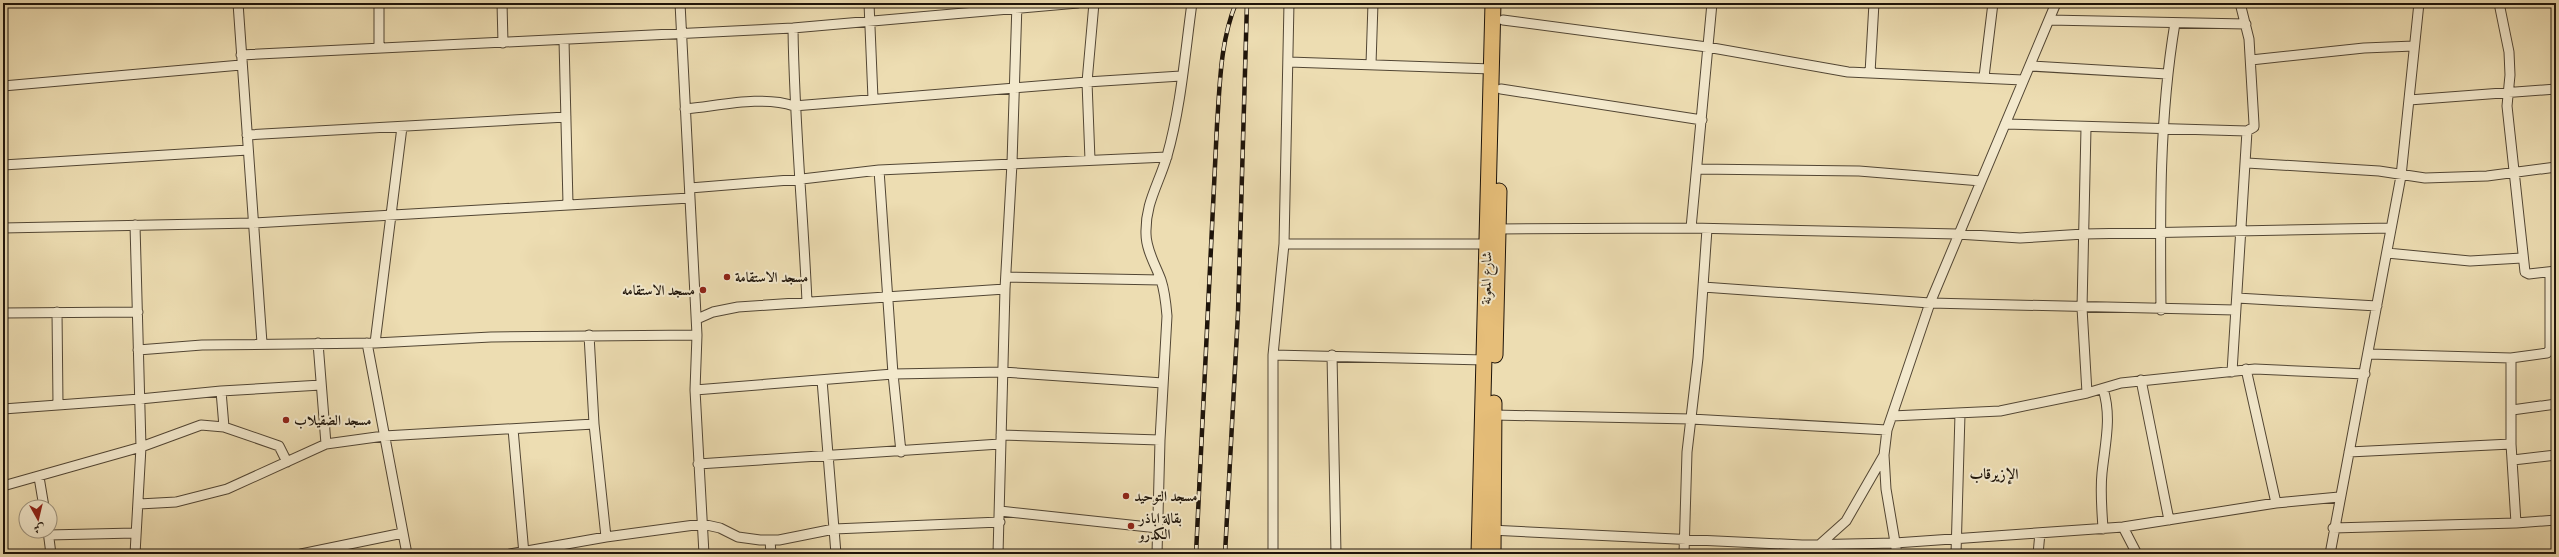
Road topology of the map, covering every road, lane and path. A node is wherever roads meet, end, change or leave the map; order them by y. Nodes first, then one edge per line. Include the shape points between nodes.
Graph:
1 (238, 3) edge
2 (379, 3) edge
3 (502, 3) edge
4 (680, 3) edge
5 (869, 3) edge
6 (1078, 3) edge
7 (1094, 3) edge
8 (1192, 3) edge
9 (1289, 3) edge
10 (1373, 3) edge
11 (1493, 3) edge
12 (1503, 3) edge
13 (1712, 3) edge
14 (1874, 3) edge
15 (1992, 3) edge
16 (2056, 3) edge
17 (2240, 3) edge
18 (2419, 3) edge
19 (2499, 3) edge
20 (1017, 5) edge
21 (1503, 20) junction
22 (2049, 20) junction
23 (869, 23) junction
24 (2175, 23) junction
25 (2246, 24) junction
26 (793, 28) junction
27 (682, 32) junction
28 (564, 40) junction
29 (503, 43) junction
30 (2414, 46) junction
31 (1707, 47) junction
32 (379, 48) junction
33 (240, 55) junction
34 (2251, 60) junction
35 (1289, 62) junction
36 (1371, 64) junction
37 (241, 65) junction
38 (2030, 66) junction
39 (1492, 69) junction
40 (1870, 73) junction
41 (2167, 74) junction
42 (1181, 76) junction
43 (1984, 77) junction
44 (2023, 80) junction
45 (1087, 82) junction
46 (3, 86) edge
47 (1015, 88) junction
48 (1501, 89) junction
49 (2556, 89) edge
50 (2508, 93) junction
51 (873, 99) junction
52 (2409, 100) junction
53 (794, 106) junction
54 (685, 109) junction
55 (566, 117) junction
56 (1702, 120) junction
57 (2005, 124) junction
58 (402, 127) junction
59 (2086, 128) junction
60 (2163, 130) junction
61 (2247, 131) junction
62 (247, 135) junction
63 (248, 150) junction
64 (1167, 157) junction
65 (1090, 160) junction
66 (1012, 163) junction
67 (2247, 163) junction
68 (3, 165) edge
69 (2556, 167) edge
70 (1697, 169) junction
71 (879, 170) junction
72 (2513, 173) junction
73 (2401, 176) junction
74 (802, 179) junction
75 (1981, 181) junction
76 (690, 188) junction
77 (690, 198) junction
78 (568, 204) junction
79 (391, 216) junction
80 (253, 223) junction
81 (135, 225) junction
82 (3, 228) edge
83 (1691, 228) junction
84 (2391, 228) junction
85 (1498, 229) junction
86 (1707, 230) junction
87 (2160, 232) junction
88 (2241, 232) junction
89 (1957, 234) junction
90 (2084, 234) junction
91 (1284, 244) junction
92 (1486, 244) junction
93 (2387, 253) junction
94 (2522, 258) junction
95 (2553, 271) edge
96 (1006, 277) junction
97 (1161, 280) junction
98 (1703, 287) junction
99 (1005, 289) junction
100 (887, 297) junction
101 (2237, 298) junction
102 (807, 302) junction
103 (1930, 303) junction
104 (2377, 306) junction
105 (2082, 308) junction
106 (2161, 310) junction
107 (2235, 310) junction
108 (3, 312) edge
109 (57, 312) junction
110 (138, 312) junction
111 (697, 319) junction
112 (2553, 319) edge
113 (589, 335) junction
114 (697, 335) junction
115 (262, 343) junction
116 (318, 343) junction
117 (371, 343) junction
118 (138, 350) junction
119 (2369, 354) junction
120 (1273, 355) junction
121 (1332, 355) junction
122 (2511, 358) junction
123 (1485, 360) junction
124 (2246, 370) junction
125 (1003, 372) junction
126 (2232, 372) junction
127 (893, 374) junction
128 (2365, 374) junction
129 (822, 380) junction
130 (2141, 380) junction
131 (1163, 383) junction
132 (320, 385) junction
133 (2103, 388) junction
134 (695, 390) junction
135 (221, 391) junction
136 (2087, 393) junction
137 (140, 400) junction
138 (58, 404) junction
139 (2556, 404) edge
140 (3, 409) edge
141 (2512, 410) junction
142 (1960, 414) junction
143 (1494, 415) junction
144 (1892, 416) junction
145 (1691, 419) junction
146 (594, 424) junction
147 (224, 427) junction
148 (513, 429) junction
149 (1887, 430) junction
150 (384, 436) junction
151 (1000, 439) junction
152 (1160, 440) junction
153 (326, 444) junction
154 (2511, 444) junction
155 (141, 447) junction
156 (901, 452) junction
157 (2349, 452) junction
158 (1884, 455) junction
159 (2556, 455) edge
160 (829, 456) junction
161 (2513, 460) junction
162 (287, 462) junction
163 (698, 464) junction
164 (39, 477) junction
165 (3, 486) edge
166 (2339, 497) junction
167 (43, 499) edge
168 (2276, 503) junction
169 (139, 504) junction
170 (1000, 511) junction
171 (2169, 520) junction
172 (2556, 520) edge
173 (1000, 522) junction
174 (2516, 523) junction
175 (702, 524) junction
176 (2123, 527) junction
177 (1158, 528) junction
178 (2103, 528) junction
179 (2333, 528) junction
180 (834, 529) junction
181 (1487, 530) junction
182 (135, 532) junction
183 (58, 533) edge
184 (403, 534) junction
185 (2040, 534) junction
186 (606, 537) junction
187 (1685, 538) junction
188 (1956, 538) junction
189 (49, 539) edge
190 (770, 540) junction
191 (1895, 543) junction
192 (1818, 550) edge
193 (314, 553) edge
194 (524, 553) edge
195 (51, 554) edge
196 (135, 554) edge
197 (301, 554) edge
198 (407, 554) edge
199 (510, 554) edge
200 (704, 554) edge
201 (772, 554) edge
202 (836, 554) edge
203 (998, 554) edge
204 (1157, 554) edge
205 (1273, 554) edge
206 (1336, 554) edge
207 (1479, 554) edge
208 (1493, 554) edge
209 (1684, 554) edge
210 (1897, 554) edge
211 (1956, 554) edge
212 (2038, 554) edge
213 (2137, 554) edge
214 (2330, 554) edge

1 - 33 street
2 - 32 street
3 - 29 street
4 - 27 street
5 - 23 street
6 - 20 street
7 - 45 street
8 - 42 street
9 - 35 street
10 - 36 street
11 - 39 highway, شارع المعونة
12 - 21 highway, شارع المعونة
13 - 31 street
14 - 40 street
15 - 43 street
16 - 22 street
17 - 25 street
18 - 30 street
19 - 50 street via 2509,52
20 - 23 street
20 - 47 street
21 - 31 street
21 - 48 highway, شارع المعونة
22 - 24 street
22 - 38 street
23 - 26 street
23 - 51 street
24 - 25 street
24 - 41 street
25 - 34 street
26 - 27 street
26 - 53 street
27 - 28 street
27 - 54 street
28 - 29 street
28 - 55 street
29 - 32 street
30 - 34 street via 2364,48
30 - 52 street
31 - 40 street via 1821,68
31 - 56 street
32 - 33 street
33 - 37 street
34 - 61 street via 2254,127
35 - 36 street
35 - 91 street
36 - 39 street
37 - 46 street
37 - 62 street
38 - 41 street
38 - 44 street
39 - 92 highway, شارع المعونة
40 - 43 street
41 - 60 street
42 - 45 street
42 - 64 street
43 - 44 street
44 - 57 street
45 - 47 street
45 - 65 street
47 - 51 street
47 - 66 street
48 - 56 street
48 - 85 highway, شارع المعونة
49 - 50 street
50 - 52 street
50 - 72 street
51 - 53 street
52 - 73 street
53 - 54 street via 776,102
53 - 74 street
54 - 76 street
55 - 58 street
55 - 78 street
56 - 70 street
57 - 59 street
57 - 75 street
58 - 62 street
58 - 79 street
59 - 60 street
59 - 90 street
60 - 61 street
60 - 87 street
61 - 67 street
62 - 63 street
63 - 68 street
63 - 80 street
64 - 65 street
64 - 97 street via 1153,190 1146,224 1150,252
65 - 66 street
66 - 71 street
66 - 96 street
67 - 73 street via 2372,171
67 - 88 street via 2243,185
69 - 72 street
70 - 75 street via 1859,171
70 - 83 street
71 - 74 street
71 - 100 street
72 - 73 street via 2446,178
72 - 94 street
73 - 84 street
74 - 76 street
74 - 102 street
75 - 89 street
76 - 77 street
77 - 78 street
77 - 111 street
78 - 79 street
79 - 80 street
79 - 117 street
80 - 81 street
80 - 115 street
81 - 82 street
81 - 110 street
83 - 85 street
83 - 86 street
84 - 88 street
84 - 93 street
85 - 143 highway, شارع المعونة
86 - 89 street
86 - 98 street
87 - 88 street
87 - 90 street
87 - 106 street
88 - 101 street
89 - 90 street via 2020,238
89 - 103 street
90 - 105 street
91 - 92 street
91 - 120 street
92 - 123 highway, شارع المعونة
93 - 94 street via 2470,261
93 - 104 street
94 - 95 street via 2526,274
95 - 112 street
96 - 97 street
96 - 99 street
97 - 131 street via 1167,316
98 - 103 street
98 - 145 street
99 - 100 street
99 - 125 street
100 - 102 street
100 - 127 street
101 - 104 street
101 - 107 street
102 - 111 street via 738,307
103 - 105 street
103 - 144 street
104 - 119 street
105 - 106 street
105 - 136 street
106 - 107 street
107 - 126 street
108 - 109 street
109 - 110 street
109 - 138 street
110 - 118 street
111 - 114 street
112 - 122 street via 2549,352
113 - 114 street
113 - 117 street
113 - 146 street
114 - 134 street
115 - 116 street
115 - 118 street
116 - 117 street
116 - 132 street
117 - 150 street
118 - 137 street
119 - 122 street
119 - 128 street
120 - 121 street
120 - 205 street
121 - 123 street
121 - 206 street
122 - 141 street
123 - 181 highway, شارع المعونة
124 - 126 street
124 - 128 street
124 - 168 street
125 - 127 street
125 - 131 street
125 - 151 street
126 - 130 street
127 - 129 street
127 - 156 street
128 - 157 street
129 - 134 street
129 - 160 street
130 - 133 street
130 - 171 street
131 - 152 street
132 - 135 street
132 - 153 street
133 - 136 street
133 - 178 street via 2107,401 2108,425 2101,487
134 - 163 street
135 - 137 street
135 - 147 street
136 - 142 street via 2000,410
137 - 138 street
137 - 155 street
138 - 140 street
139 - 141 street
141 - 154 street
142 - 144 street
142 - 188 street
143 - 145 street
143 - 181 highway, شارع المعونة
144 - 149 street
145 - 149 street
145 - 187 street
146 - 148 street
146 - 186 street
147 - 155 street via 201,425
147 - 162 street via 279,446
148 - 150 street
148 - 194 street
149 - 158 street
150 - 153 street
150 - 184 street
151 - 152 street
151 - 156 street
151 - 170 street
152 - 177 street
153 - 162 street
154 - 157 street
154 - 161 street
155 - 164 street
155 - 169 street
156 - 160 street
157 - 166 street
158 - 191 street via 1887,502
158 - 192 street via 1846,520
159 - 161 street
160 - 163 street
160 - 180 street
161 - 174 street
162 - 169 street via 203,497 176,502
163 - 175 street
164 - 165 street
164 - 167 street
166 - 168 street
166 - 179 street
168 - 171 street
169 - 182 street
170 - 173 street
170 - 177 street
171 - 176 street
172 - 174 street
173 - 180 street
173 - 203 street
174 - 179 street
175 - 186 street
175 - 190 street via 720,528 738,537
175 - 200 street
176 - 178 street
176 - 213 street
177 - 204 street
178 - 185 street
179 - 214 street
180 - 190 street
180 - 202 street
181 - 187 street
181 - 207 highway, شارع المعونة
181 - 208 highway, شارع المعونة
182 - 183 street
182 - 196 street
184 - 193 street
184 - 198 street
185 - 188 street
185 - 212 street
186 - 194 street
187 - 192 street
187 - 209 street
188 - 191 street
188 - 211 street
189 - 195 street
190 - 201 street
191 - 192 street
191 - 210 street
193 - 197 street
194 - 199 street

